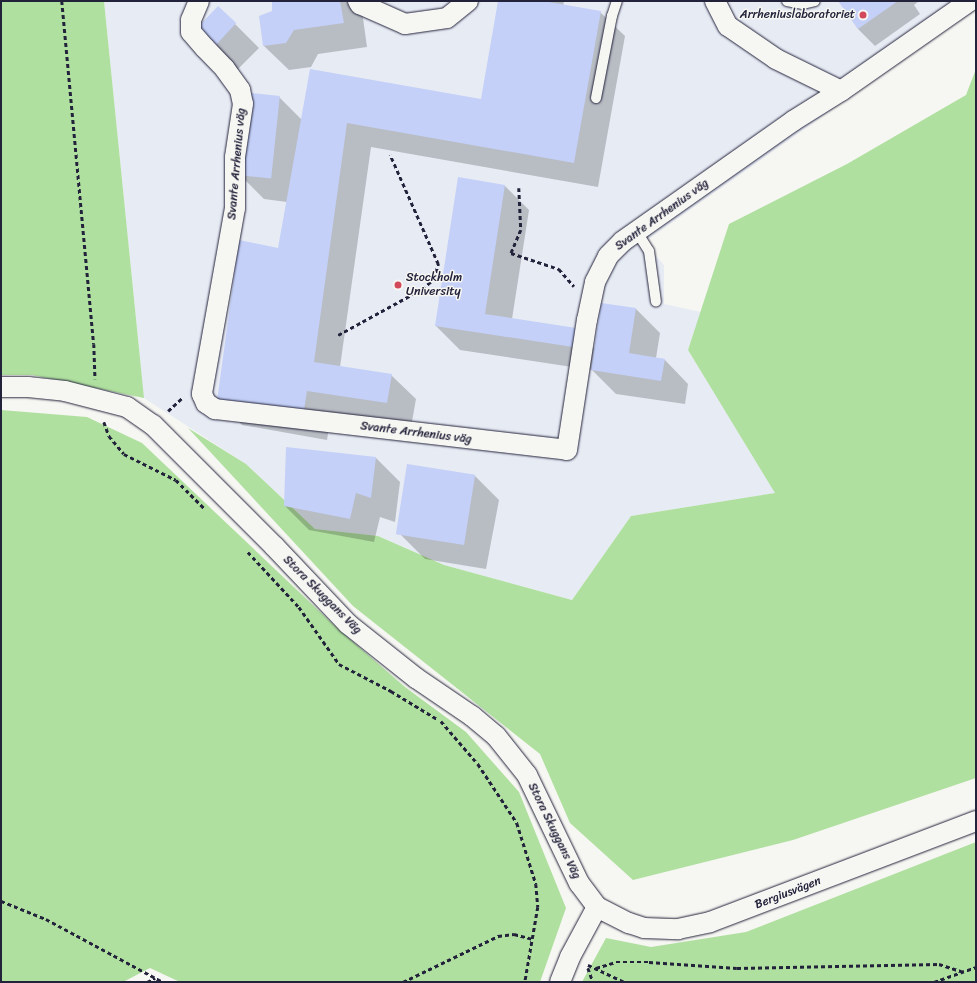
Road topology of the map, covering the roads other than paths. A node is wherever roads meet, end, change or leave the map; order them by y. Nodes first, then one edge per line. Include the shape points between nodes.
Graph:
1 (199, 1) edge
2 (358, 1) edge
3 (468, 1) edge
4 (617, 1) edge
5 (715, 1) edge
6 (787, 1) edge
7 (815, 1) edge
8 (970, 1) edge
9 (841, 91) junction
10 (596, 98) dead end
11 (637, 232) junction
12 (656, 302) dead end
13 (1, 387) edge
14 (976, 821) edge
15 (598, 907) junction
16 (560, 982) edge

1 - 11 street, Svante Arrhenius väg via 191,20 191,32 225,68 240,90 242,104 235,157 235,208 202,394 206,403 215,409 567,450 595,282 608,256
2 - 3 street via 405,24 448,18
4 - 10 lane
5 - 9 street via 728,26 776,60
6 - 7 lane via 803,4
8 - 9 street, Svante Arrhenius väg
9 - 11 street, Svante Arrhenius väg via 792,121
11 - 12 lane via 649,251
13 - 15 street, Stora Skuggans Väg via 65,391 127,407 153,425 348,624 416,678 472,716 496,736 527,775 579,883
14 - 15 street, Bergiusvägen via 710,922 678,929 644,928
15 - 16 street via 570,957

